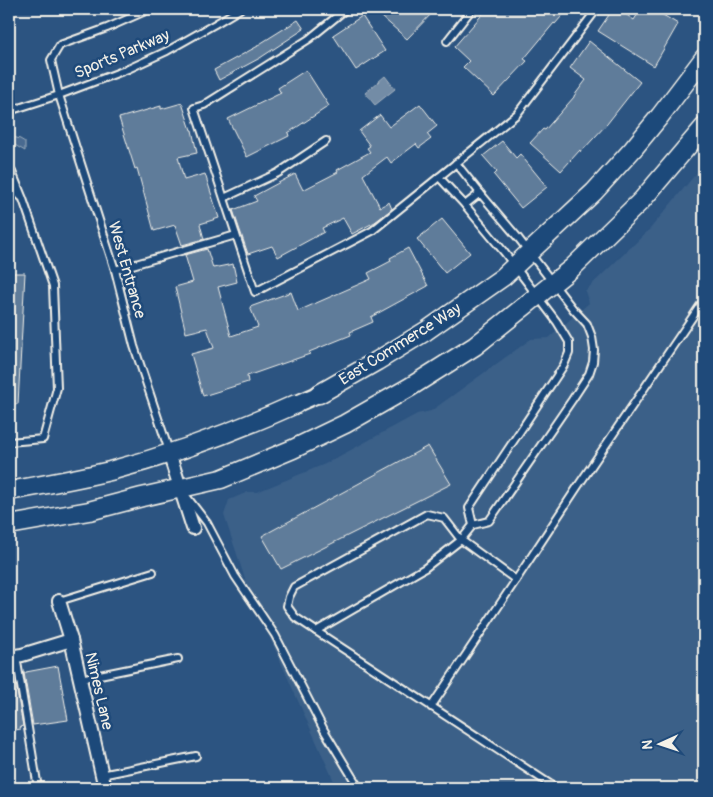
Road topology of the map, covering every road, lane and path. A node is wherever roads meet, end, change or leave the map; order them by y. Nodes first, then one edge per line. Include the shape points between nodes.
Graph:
1 (150, 9) edge
2 (240, 9) edge
3 (346, 9) edge
4 (472, 9) edge
5 (597, 9) edge
6 (447, 41) dead end
7 (704, 58) edge
8 (59, 95) junction
9 (9, 111) edge
10 (704, 127) edge
11 (326, 141) dead end
12 (456, 163) junction
13 (9, 170) edge
14 (439, 177) junction
15 (9, 185) edge
16 (480, 193) junction
17 (224, 198) junction
18 (23, 200) junction
19 (465, 205) junction
20 (236, 235) junction
21 (530, 253) junction
22 (515, 266) junction
23 (115, 270) junction
24 (554, 283) junction
25 (537, 297) junction
26 (704, 300) edge
27 (319, 394) joint
28 (296, 404) joint
29 (9, 442) edge
30 (169, 453) junction
31 (180, 488) junction
32 (9, 491) edge
33 (473, 524) junction
34 (9, 525) edge
35 (193, 528) dead end
36 (462, 540) junction
37 (153, 572) dead end
38 (516, 580) junction
39 (58, 601) joint
40 (316, 631) junction
41 (71, 640) junction
42 (13, 656) edge
43 (178, 659) dead end
44 (80, 678) junction
45 (431, 707) junction
46 (196, 756) dead end
47 (102, 775) junction
48 (38, 788) edge
49 (105, 788) edge
50 (359, 788) edge
51 (556, 788) edge

1 - 8 lane, West Entrance via 60,45 51,60
2 - 8 lane, Sports Parkway via 167,51
3 - 17 lane via 309,39 204,105 194,108
4 - 6 lane
5 - 12 lane via 518,114
7 - 21 main road, East Commerce Way via 633,149 594,192
8 - 9 lane, Sports Parkway
8 - 23 lane, West Entrance
10 - 24 main road via 642,200
11 - 17 lane via 278,173
12 - 14 lane
12 - 16 lane
13 - 18 lane
14 - 19 lane
14 - 20 lane via 372,231 255,292
15 - 18 lane
16 - 19 lane
16 - 21 lane
17 - 20 lane
18 - 29 lane via 53,286 57,388 43,439
19 - 22 lane
20 - 23 lane
21 - 22 main road, East Commerce Way
21 - 24 lane
22 - 25 lane
22 - 27 main road, East Commerce Way via 426,331
23 - 30 lane, West Entrance via 134,346
24 - 25 main road
24 - 33 lane via 587,324 592,337 594,350 589,374 489,522
25 - 31 main road via 475,346 345,424 221,479
25 - 33 lane via 569,342 569,353 469,508
26 - 38 lane
27 - 28 street, East Commerce Way
28 - 30 main road, East Commerce Way via 210,440
30 - 31 street
30 - 32 main road, East Commerce Way via 109,471
31 - 34 main road via 89,511
31 - 35 street
31 - 50 lane via 207,523 235,576 275,635 324,730
33 - 36 lane
36 - 38 lane
36 - 40 lane via 425,568
36 - 40 lane via 444,518 427,514 294,587 287,606 295,618
37 - 39 lane
38 - 45 lane
39 - 41 street, Nimes Lane
40 - 45 lane
41 - 42 street
41 - 44 street, Nimes Lane
42 - 48 lane
43 - 44 lane
44 - 47 street, Nimes Lane
45 - 51 lane
46 - 47 lane
47 - 49 street, Nimes Lane

